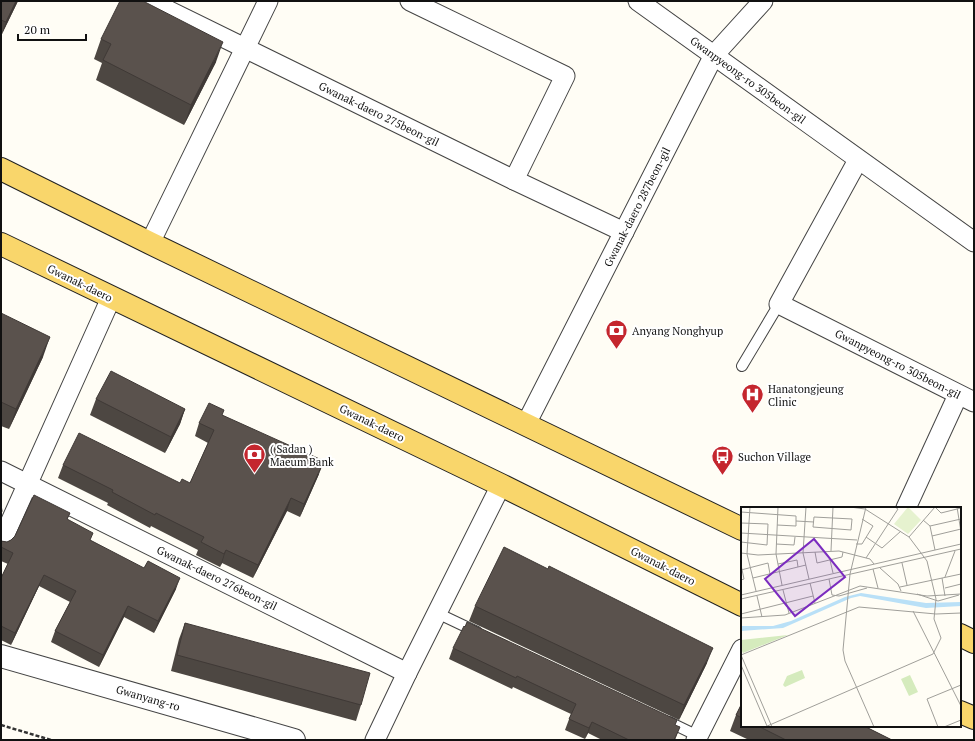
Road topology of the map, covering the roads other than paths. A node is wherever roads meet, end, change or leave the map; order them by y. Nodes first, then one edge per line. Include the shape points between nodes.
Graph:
1 (149, 1) edge
2 (268, 1) edge
3 (410, 1) edge
4 (638, 1) edge
5 (763, 1) edge
6 (244, 47) junction
7 (714, 55) junction
8 (858, 160) junction
9 (1, 168) edge
10 (514, 180) junction
11 (624, 232) junction
12 (974, 242) edge
13 (150, 243) junction
14 (1, 244) edge
15 (111, 298) junction
16 (779, 304) junction
17 (742, 366) dead end
18 (966, 398) edge
19 (526, 424) junction
20 (1, 471) edge
21 (28, 484) junction
22 (501, 485) junction
23 (907, 507) edge
24 (741, 529) edge
25 (1, 543) edge
26 (741, 605) edge
27 (437, 613) junction
28 (486, 636) edge
29 (961, 636) edge
30 (974, 642) edge
31 (741, 651) edge
32 (1, 656) edge
33 (407, 673) junction
34 (961, 712) edge
35 (974, 718) edge
36 (663, 719) edge
37 (697, 738) edge
38 (294, 740) edge
39 (375, 740) edge

1 - 6 street, Gwanak-daero 275beon-gil
2 - 6 street
3 - 10 street via 565,76
4 - 7 street, Gwanpyeong-ro 305beon-gil
5 - 7 street, Gwanak-daero 287beon-gil
6 - 10 street, Gwanak-daero 275beon-gil
6 - 13 street
7 - 8 street, Gwanpyeong-ro 305beon-gil
7 - 11 street, Gwanak-daero 287beon-gil
8 - 12 street, Gwanpyeong-ro 305beon-gil
8 - 16 street
9 - 13 main road
10 - 11 street, Gwanak-daero 275beon-gil
11 - 19 street, Gwanak-daero 287beon-gil
13 - 19 main road
14 - 15 main road, Gwanak-daero
15 - 21 street
15 - 22 main road, Gwanak-daero
16 - 17 lane
16 - 18 street, Gwanpyeong-ro 305beon-gil
18 - 23 street
19 - 24 main road
20 - 21 street, Gwanak-daero 276beon-gil
21 - 25 street
21 - 33 street, Gwanak-daero 276beon-gil
22 - 26 main road, Gwanak-daero
22 - 27 street
27 - 28 lane
27 - 33 street
29 - 30 main road
31 - 37 street
32 - 38 street, Gwanyang-ro
33 - 39 street
34 - 35 main road
36 - 37 lane

